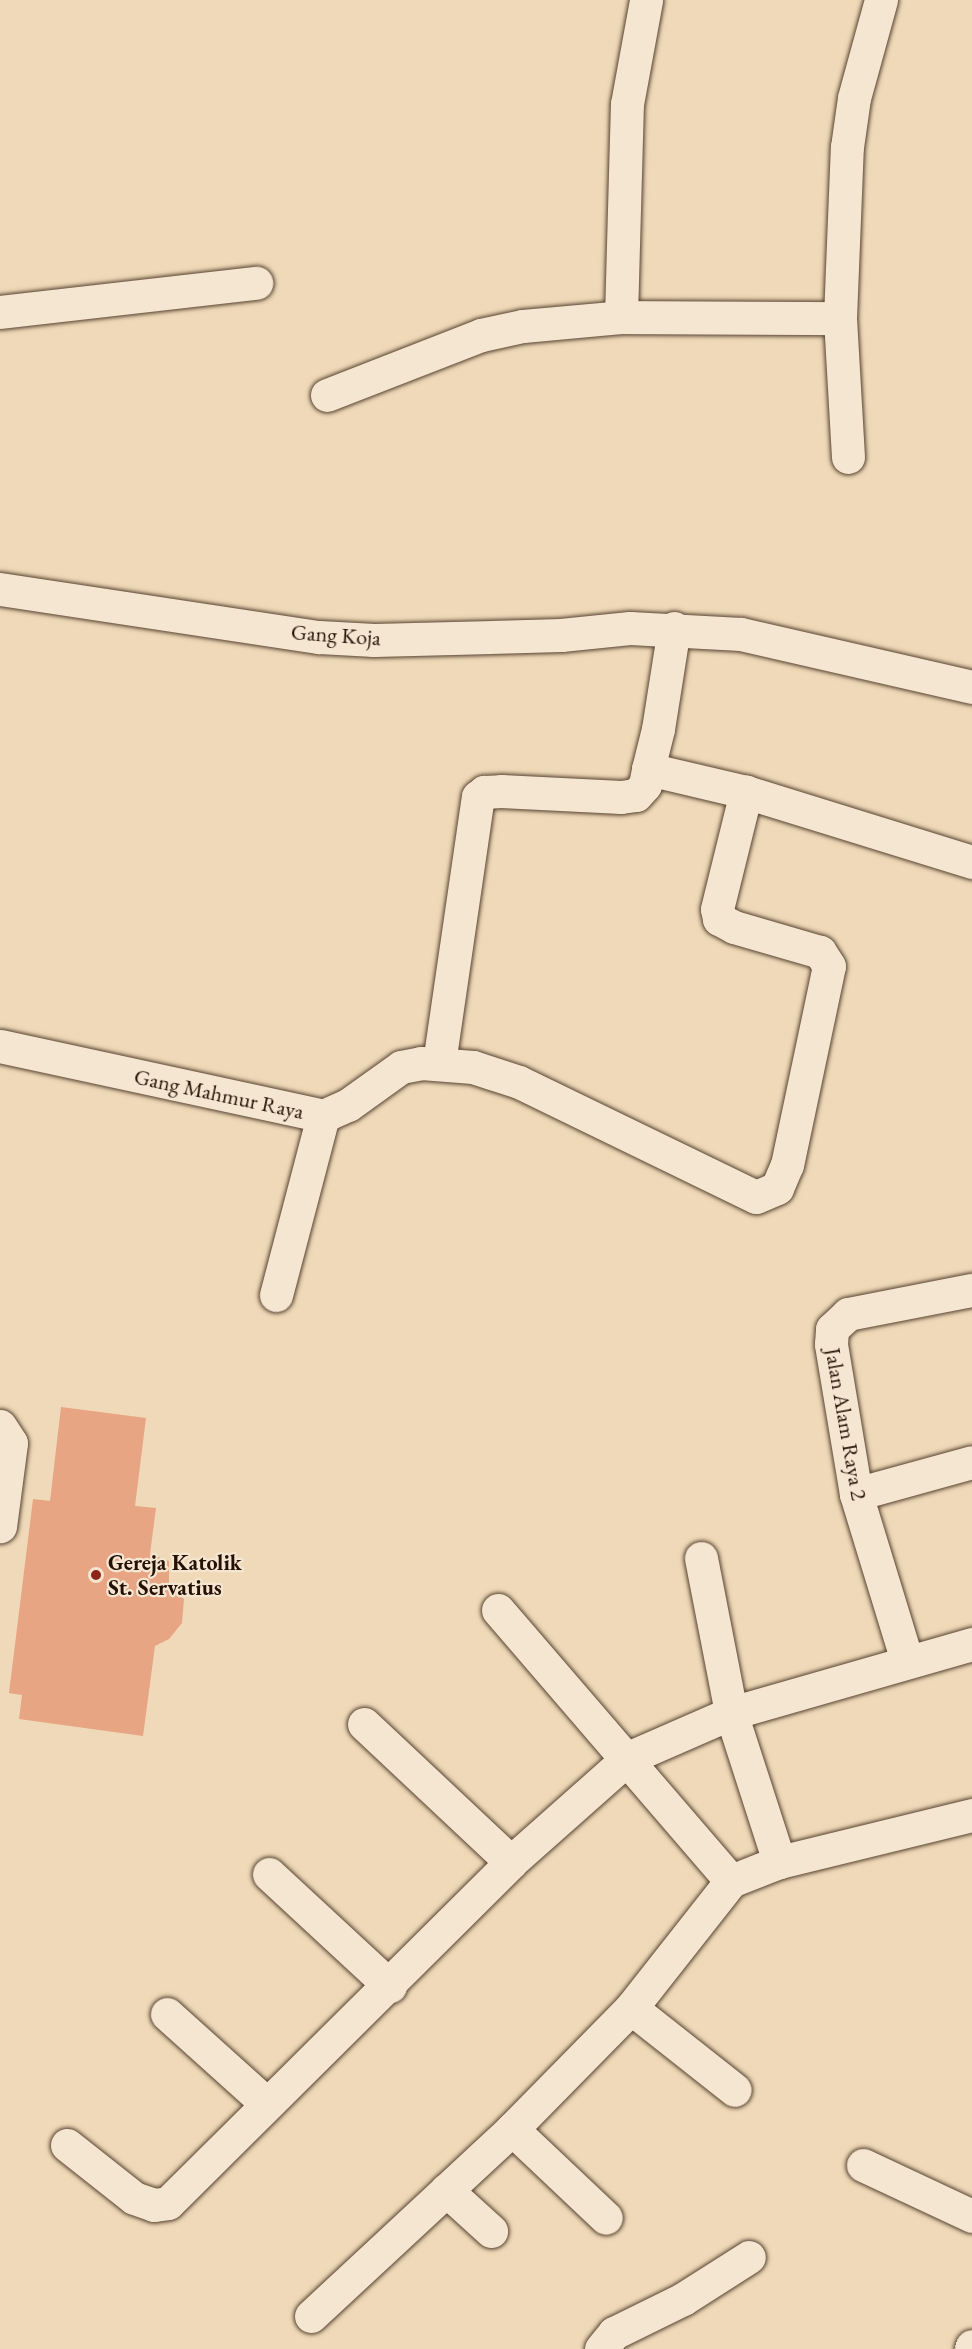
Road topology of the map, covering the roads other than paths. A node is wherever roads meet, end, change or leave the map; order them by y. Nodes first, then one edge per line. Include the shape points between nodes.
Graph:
1 (646, 0) edge
2 (881, 0) edge
3 (256, 283) dead end
4 (0, 312) edge
5 (621, 317) junction
6 (840, 318) junction
7 (327, 395) dead end
8 (848, 457) dead end
9 (0, 590) edge
10 (674, 628) junction
11 (972, 687) edge
12 (648, 769) junction
13 (746, 792) junction
14 (972, 862) edge
15 (0, 1046) edge
16 (439, 1064) junction
17 (323, 1116) junction
18 (972, 1290) edge
19 (276, 1295) dead end
20 (0, 1426) edge
21 (972, 1462) edge
22 (856, 1494) junction
23 (0, 1526) edge
24 (701, 1558) dead end
25 (498, 1610) dead end
26 (972, 1644) edge
27 (907, 1661) junction
28 (730, 1713) junction
29 (364, 1725) dead end
30 (628, 1758) junction
31 (972, 1815) edge
32 (511, 1862) junction
33 (779, 1863) junction
34 (269, 1874) dead end
35 (731, 1881) junction
36 (390, 1986) junction
37 (631, 2008) junction
38 (167, 2014) dead end
39 (735, 2090) dead end
40 (266, 2103) junction
41 (512, 2129) junction
42 (67, 2145) dead end
43 (863, 2165) dead end
44 (446, 2190) junction
45 (972, 2216) edge
46 (606, 2218) dead end
47 (491, 2231) dead end
48 (749, 2257) dead end
49 (311, 2316) dead end
50 (601, 2349) edge

1 - 5 street via 627,104
2 - 6 street via 854,98 847,147
3 - 4 street
5 - 6 street
5 - 7 street via 523,326 481,335
6 - 8 street
9 - 10 street, Gang Koja via 319,637 374,640
10 - 11 street, Gang Koja via 741,634
10 - 12 street
12 - 13 street
12 - 16 street via 645,785 636,795 501,791 484,792 478,797
13 - 14 street
13 - 16 street, Gang Mahmur Raya via 717,909 719,919 820,952 828,966 787,1166 777,1188 756,1197 519,1082 473,1067
15 - 17 street, Gang Mahmur Raya
16 - 17 street, Gang Mahmur Raya via 401,1067 348,1105
17 - 19 street
18 - 22 street, Jalan Alam Raya 2 via 848,1314 832,1329 831,1344
20 - 23 street via 11,1443
21 - 22 street
22 - 27 street, Jalan Alam Raya 2
24 - 28 street
25 - 30 street
26 - 27 street
27 - 28 street
28 - 30 street
28 - 33 street
29 - 32 street
30 - 32 street
30 - 35 street
31 - 33 street
32 - 36 street
33 - 35 street
34 - 36 street
35 - 37 street
36 - 40 street
37 - 39 street
37 - 41 street
38 - 40 street
40 - 42 street via 168,2203 154,2205 134,2198
41 - 44 street
41 - 46 street
43 - 45 street
44 - 47 street
44 - 49 street
48 - 50 street via 683,2299 614,2333

